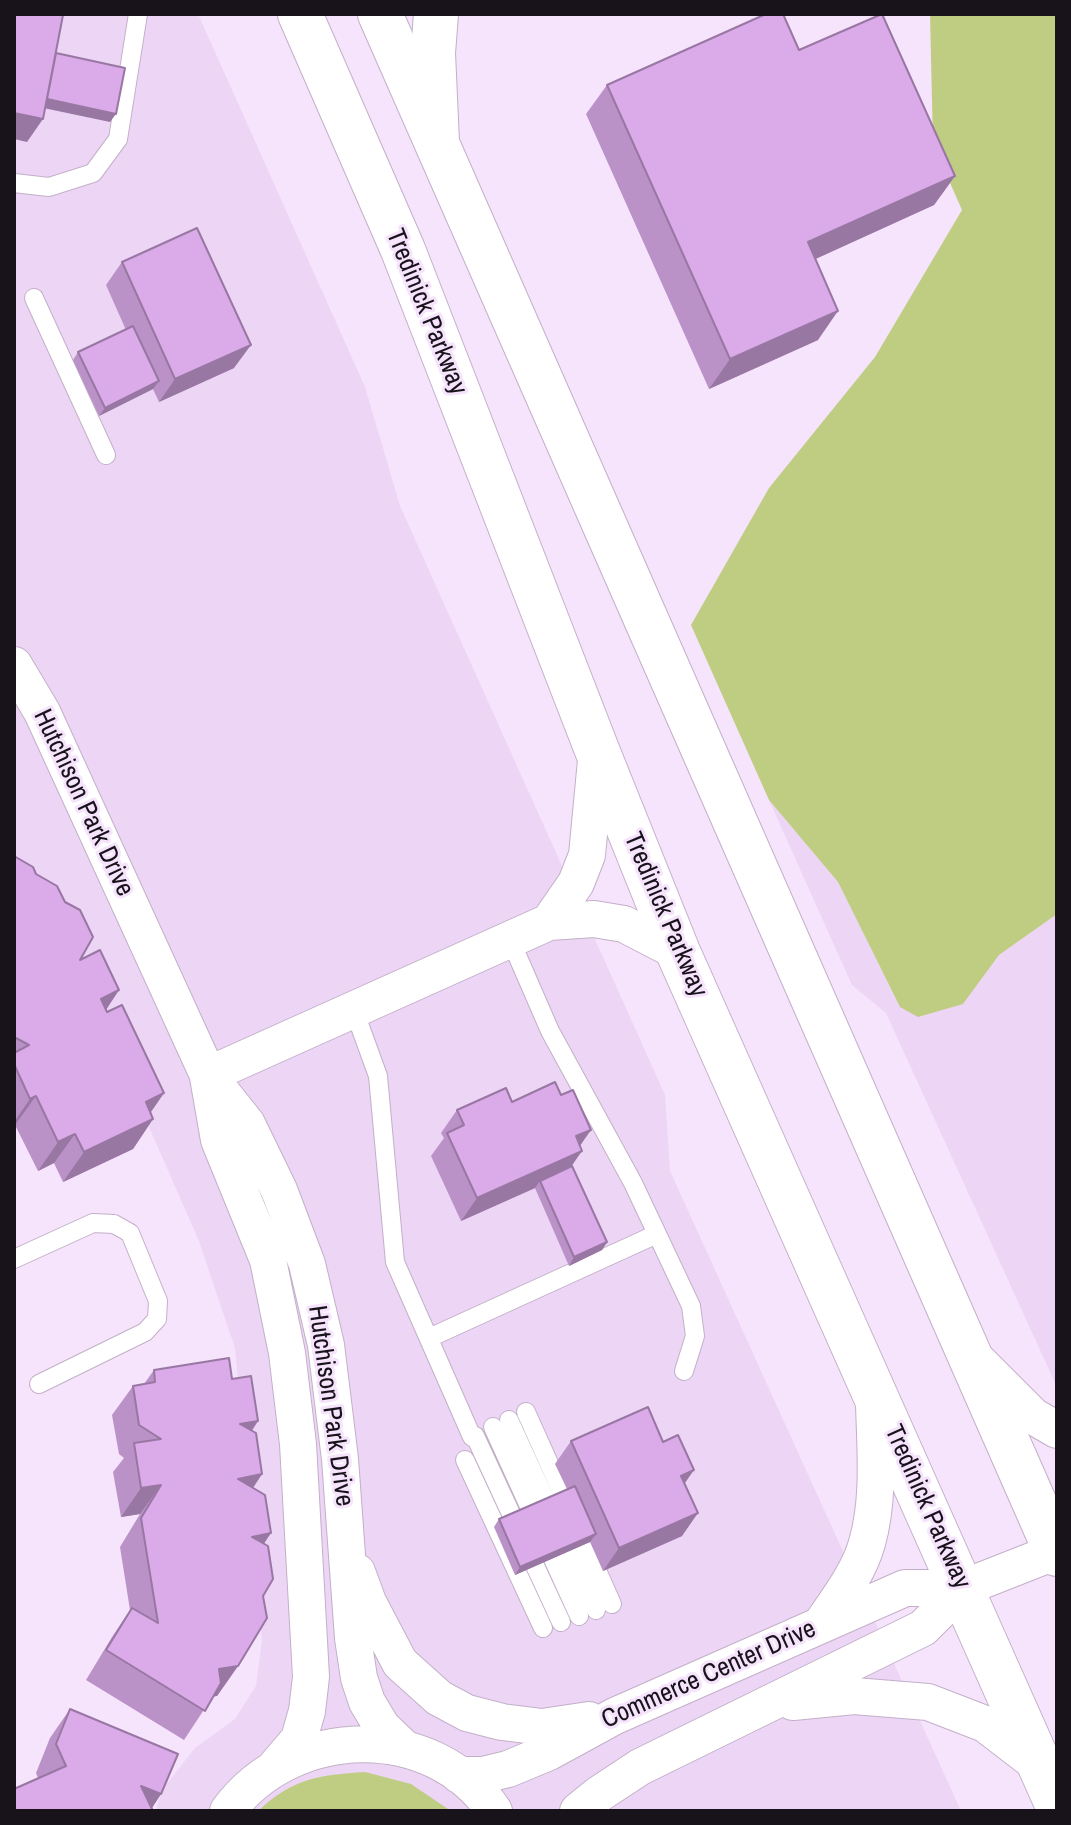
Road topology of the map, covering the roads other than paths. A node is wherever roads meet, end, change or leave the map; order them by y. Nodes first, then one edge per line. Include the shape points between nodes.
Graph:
1 (138, 14) edge
2 (300, 14) edge
3 (380, 14) edge
4 (436, 14) edge
5 (437, 142) junction
6 (14, 183) edge
7 (34, 298) dead end
8 (106, 455) dead end
9 (14, 665) edge
10 (597, 750) junction
11 (549, 922) junction
12 (510, 939) junction
13 (678, 952) junction
14 (354, 1010) junction
15 (208, 1075) junction
16 (657, 1234) junction
17 (14, 1259) edge
18 (429, 1338) junction
19 (968, 1351) junction
20 (684, 1371) dead end
21 (39, 1384) dead end
22 (874, 1390) junction
23 (1057, 1430) edge
24 (465, 1460) dead end
25 (348, 1547) junction
26 (1057, 1552) edge
27 (963, 1588) junction
28 (587, 1613) junction
29 (822, 1623) junction
30 (543, 1628) dead end
31 (771, 1704) junction
32 (615, 1716) junction
33 (404, 1748) junction
34 (276, 1766) junction
35 (459, 1775) junction
36 (1049, 1786) edge
37 (228, 1811) edge
38 (494, 1811) edge
39 (578, 1811) edge

1 - 6 lane via 118,139 93,173 49,187
2 - 10 street, Tredinick Parkway via 403,250
3 - 5 street
4 - 5 street
5 - 19 street
7 - 8 lane
9 - 15 street, Hutchison Park Drive via 42,712
10 - 11 street via 587,855 576,883
10 - 13 street, Tredinick Parkway
11 - 12 street
11 - 13 street via 594,919 624,924
12 - 14 street
12 - 16 lane via 550,1031
13 - 22 street, Tredinick Parkway
14 - 15 street
14 - 18 lane via 378,1076 395,1262
15 - 25 street, Hutchison Park Drive via 247,1124 307,1264 326,1345
15 - 34 street, Hutchison Park Drive via 219,1140 268,1260 298,1444 311,1677 299,1739
16 - 18 lane
16 - 20 lane via 691,1306 695,1336
17 - 21 lane via 93,1223 114,1224 130,1233 158,1301 157,1319 145,1332
18 - 28 lane via 473,1436
19 - 23 street via 1033,1416
19 - 26 street
22 - 27 street, Tredinick Parkway
22 - 29 street via 876,1499 866,1545
24 - 30 lane
25 - 32 street via 368,1602 400,1663 439,1698 467,1713 542,1727
25 - 33 street, Hutchison Park Drive via 359,1678 382,1727
26 - 27 street, Commerce Center Drive
27 - 29 street, Commerce Center Drive via 905,1588
27 - 31 street, Commerce Center Drive via 923,1628
27 - 36 street, Tredinick Parkway
28 - 28 lane via 509,1420
29 - 32 street, Commerce Center Drive
31 - 36 street via 854,1696 928,1702 985,1724
31 - 39 street, Commerce Center Drive via 640,1767
32 - 35 street, Commerce Center Drive via 508,1769
33 - 34 street via 360,1743 316,1749
33 - 35 street
34 - 37 street
35 - 38 street

